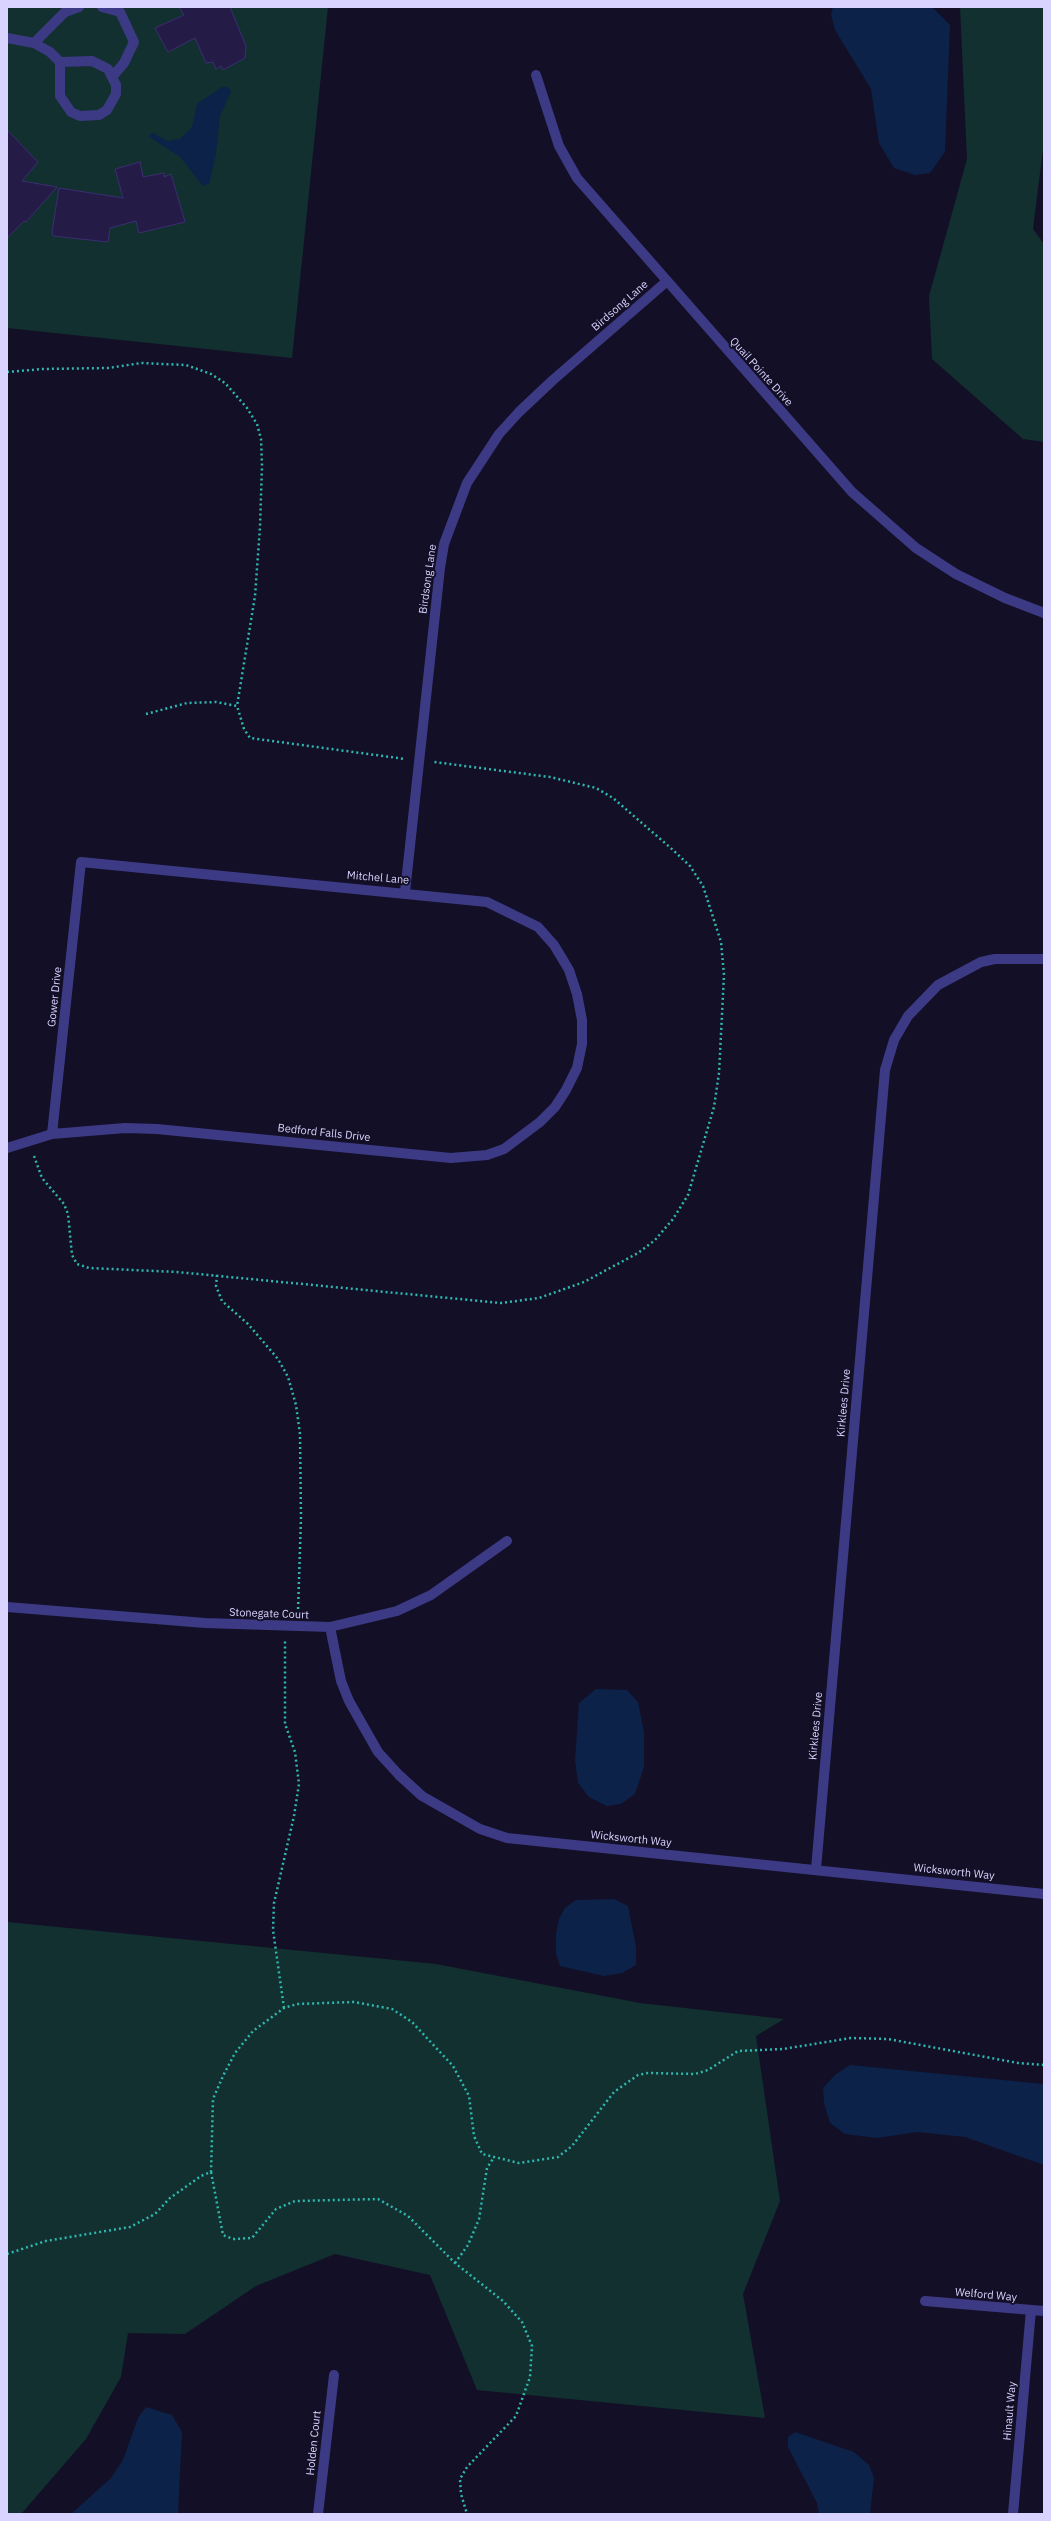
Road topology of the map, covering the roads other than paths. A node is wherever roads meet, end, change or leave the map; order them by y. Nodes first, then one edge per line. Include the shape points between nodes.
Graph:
1 (79, 7) edge
2 (102, 7) edge
3 (7, 38) edge
4 (34, 43) junction
5 (60, 62) junction
6 (536, 75) dead end
7 (113, 76) junction
8 (666, 282) junction
9 (1044, 613) edge
10 (81, 862) joint
11 (405, 892) junction
12 (1044, 959) edge
13 (582, 1044) joint
14 (52, 1134) junction
15 (7, 1148) edge
16 (507, 1541) dead end
17 (7, 1607) edge
18 (330, 1627) junction
19 (816, 1869) junction
20 (1044, 1894) edge
21 (926, 2301) dead end
22 (1031, 2310) junction
23 (1044, 2311) edge
24 (334, 2375) dead end
25 (318, 2514) edge
26 (1013, 2514) edge

1 - 4 street via 65,12
2 - 7 street via 120,12 134,42 124,63
3 - 4 street
4 - 5 street via 50,52
5 - 7 street via 92,61 108,69
5 - 7 street via 60,96 71,112 80,116 89,118 107,110 116,94
6 - 8 street, Quail Pointe Drive via 566,162 595,202
8 - 9 street, Quail Pointe Drive via 852,492 881,520 916,548 956,574 1005,598
8 - 11 street, Birdsong Lane via 519,412 499,434 467,482 444,544
10 - 11 street, Mitchel Lane
10 - 14 street, Gower Drive
11 - 13 street, Mitchel Lane via 487,902 512,912 538,927 554,945 569,970 582,1020
12 - 19 street, Kirklees Drive via 995,959 963,970 938,985 908,1016 894,1040 885,1070
13 - 14 street, Bedford Falls Drive via 577,1068 555,1107 540,1122 504,1149 475,1157 445,1158 157,1129 92,1129
14 - 15 street, Bedford Falls Drive
16 - 18 street, Stonegate Court via 431,1596 397,1611
17 - 18 street, Stonegate Court via 285,1627
18 - 19 street, Wicksworth Way via 337,1667 348,1701 378,1752 422,1796 480,1829 507,1838
19 - 20 street, Wicksworth Way
21 - 22 street, Welford Way
22 - 23 street, Welford Way
22 - 26 street, Hinault Way
24 - 25 street, Holden Court

